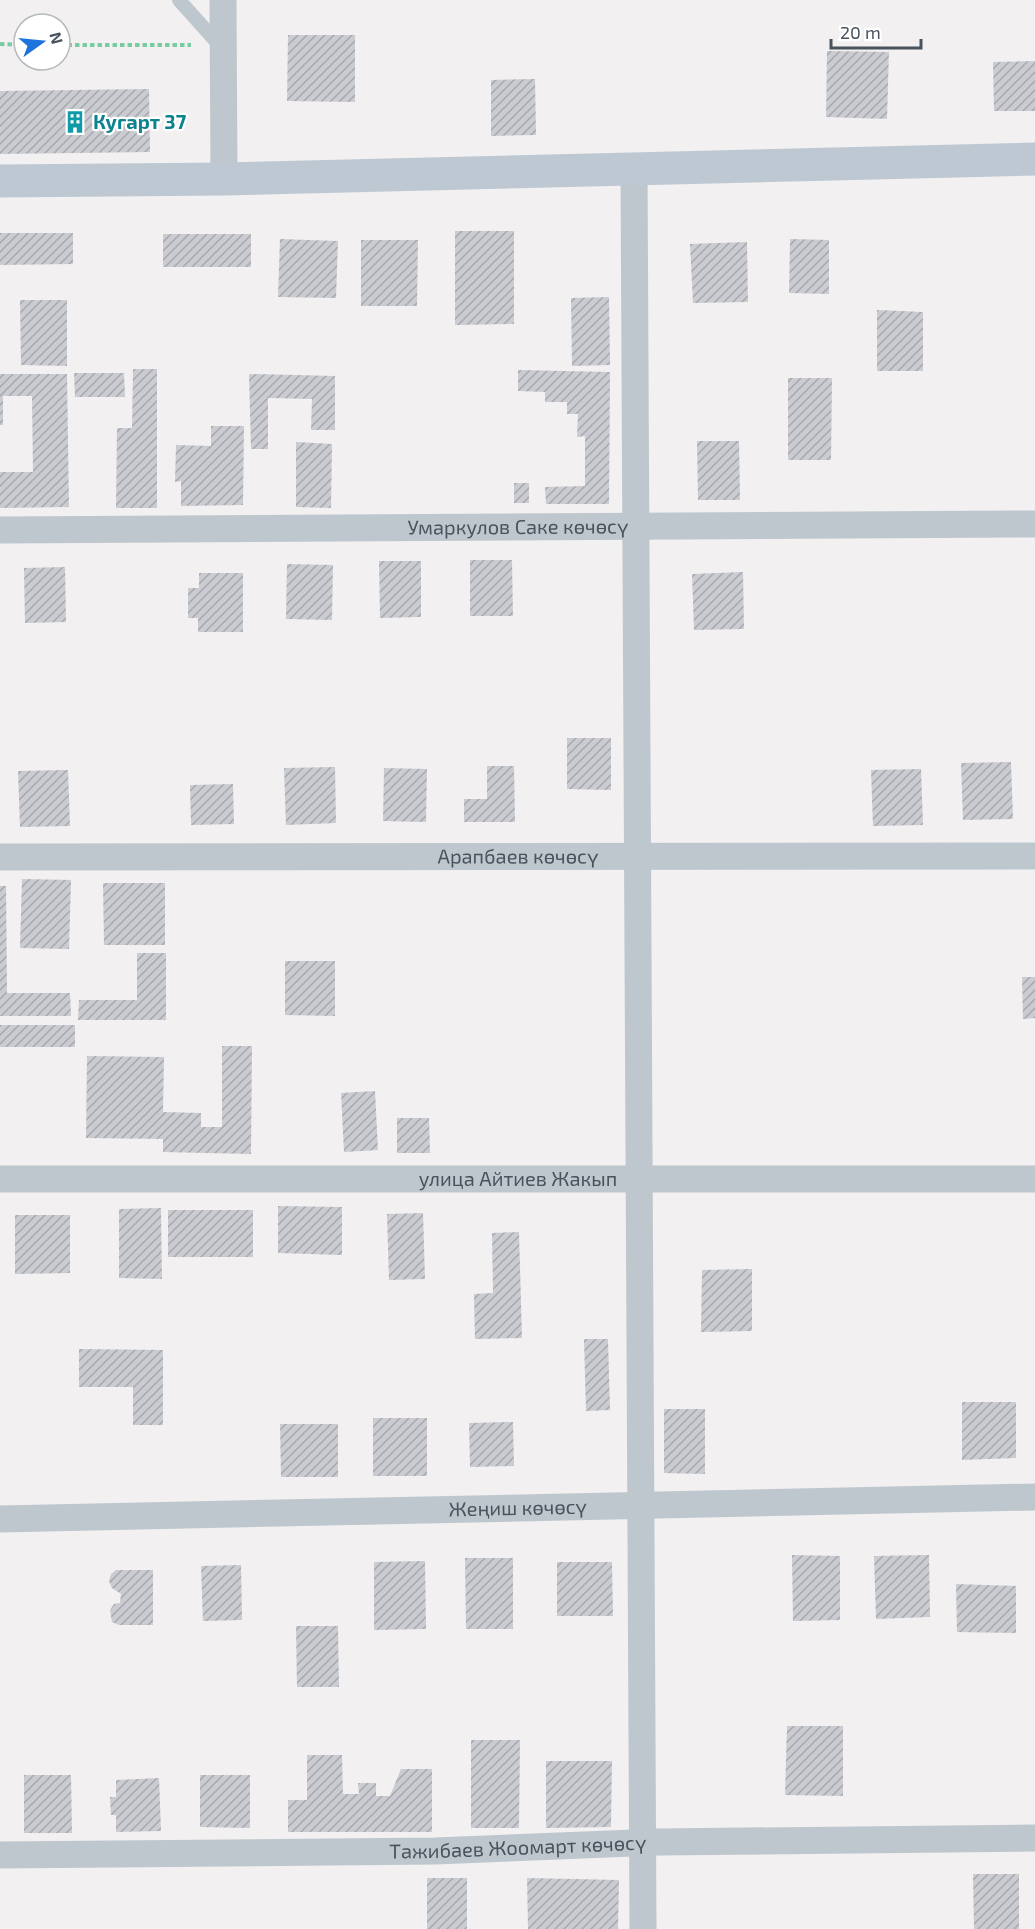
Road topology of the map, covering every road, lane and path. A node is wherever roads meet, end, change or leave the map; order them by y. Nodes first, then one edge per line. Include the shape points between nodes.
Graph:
1 (179, 0) edge
2 (223, 0) edge
3 (72, 45) edge
4 (221, 47) junction
5 (1035, 159) edge
6 (634, 169) junction
7 (225, 179) junction
8 (0, 181) edge
9 (1035, 524) edge
10 (636, 526) junction
11 (0, 530) edge
12 (0, 856) edge
13 (1035, 856) edge
14 (637, 857) junction
15 (0, 1179) edge
16 (639, 1179) junction
17 (1035, 1179) edge
18 (1035, 1497) edge
19 (641, 1505) junction
20 (0, 1519) edge
21 (1035, 1838) edge
22 (643, 1843) junction
23 (0, 1855) edge
24 (643, 1929) edge

1 - 4 lane
2 - 4 street
3 - 4 path
4 - 7 street
5 - 6 main road
6 - 7 main road
6 - 10 street
7 - 8 main road
9 - 10 street, Умаркулов Саке көчөсү
10 - 11 street, Умаркулов Саке көчөсү
10 - 14 street
12 - 14 street, Арапбаев көчөсү
13 - 14 street, Арапбаев көчөсү
14 - 16 street
15 - 16 street, улица Айтиев Жакып
16 - 17 street, улица Айтиев Жакып
16 - 19 street
18 - 19 street, Жеңиш көчөсү
19 - 20 street, Жеңиш көчөсү
19 - 22 street
21 - 22 street, Тажибаев Жоомарт көчөсү
22 - 23 street, Тажибаев Жоомарт көчөсү via 435,1851
22 - 24 street

